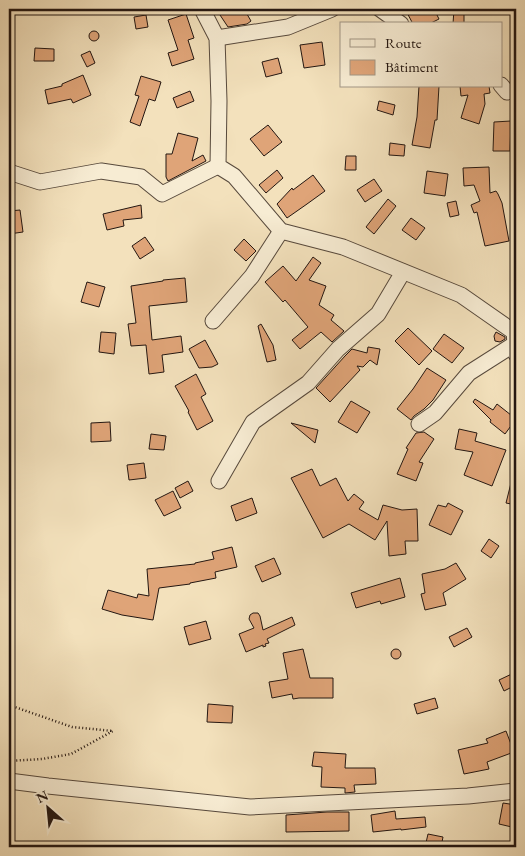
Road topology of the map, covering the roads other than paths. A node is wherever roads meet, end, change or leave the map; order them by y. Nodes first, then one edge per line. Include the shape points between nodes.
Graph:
1 (202, 9) edge
2 (332, 9) edge
3 (380, 9) edge
4 (397, 22) edge
5 (217, 38) junction
6 (218, 166) junction
7 (9, 172) edge
8 (281, 231) junction
9 (403, 272) junction
10 (212, 321) dead end
11 (516, 347) edge
12 (419, 424) dead end
13 (219, 481) dead end
14 (9, 781) edge
15 (516, 791) edge

1 - 5 street
2 - 5 street via 288,27
3 - 4 street
5 - 6 street
6 - 7 street via 162,194 141,177 101,171 40,182
6 - 8 street via 234,176
8 - 9 street via 343,247
8 - 10 street via 252,276
9 - 11 street via 461,295 514,332
9 - 13 street via 378,314 338,349 308,383 253,422
11 - 12 street via 469,373 435,414
14 - 15 street via 250,807

